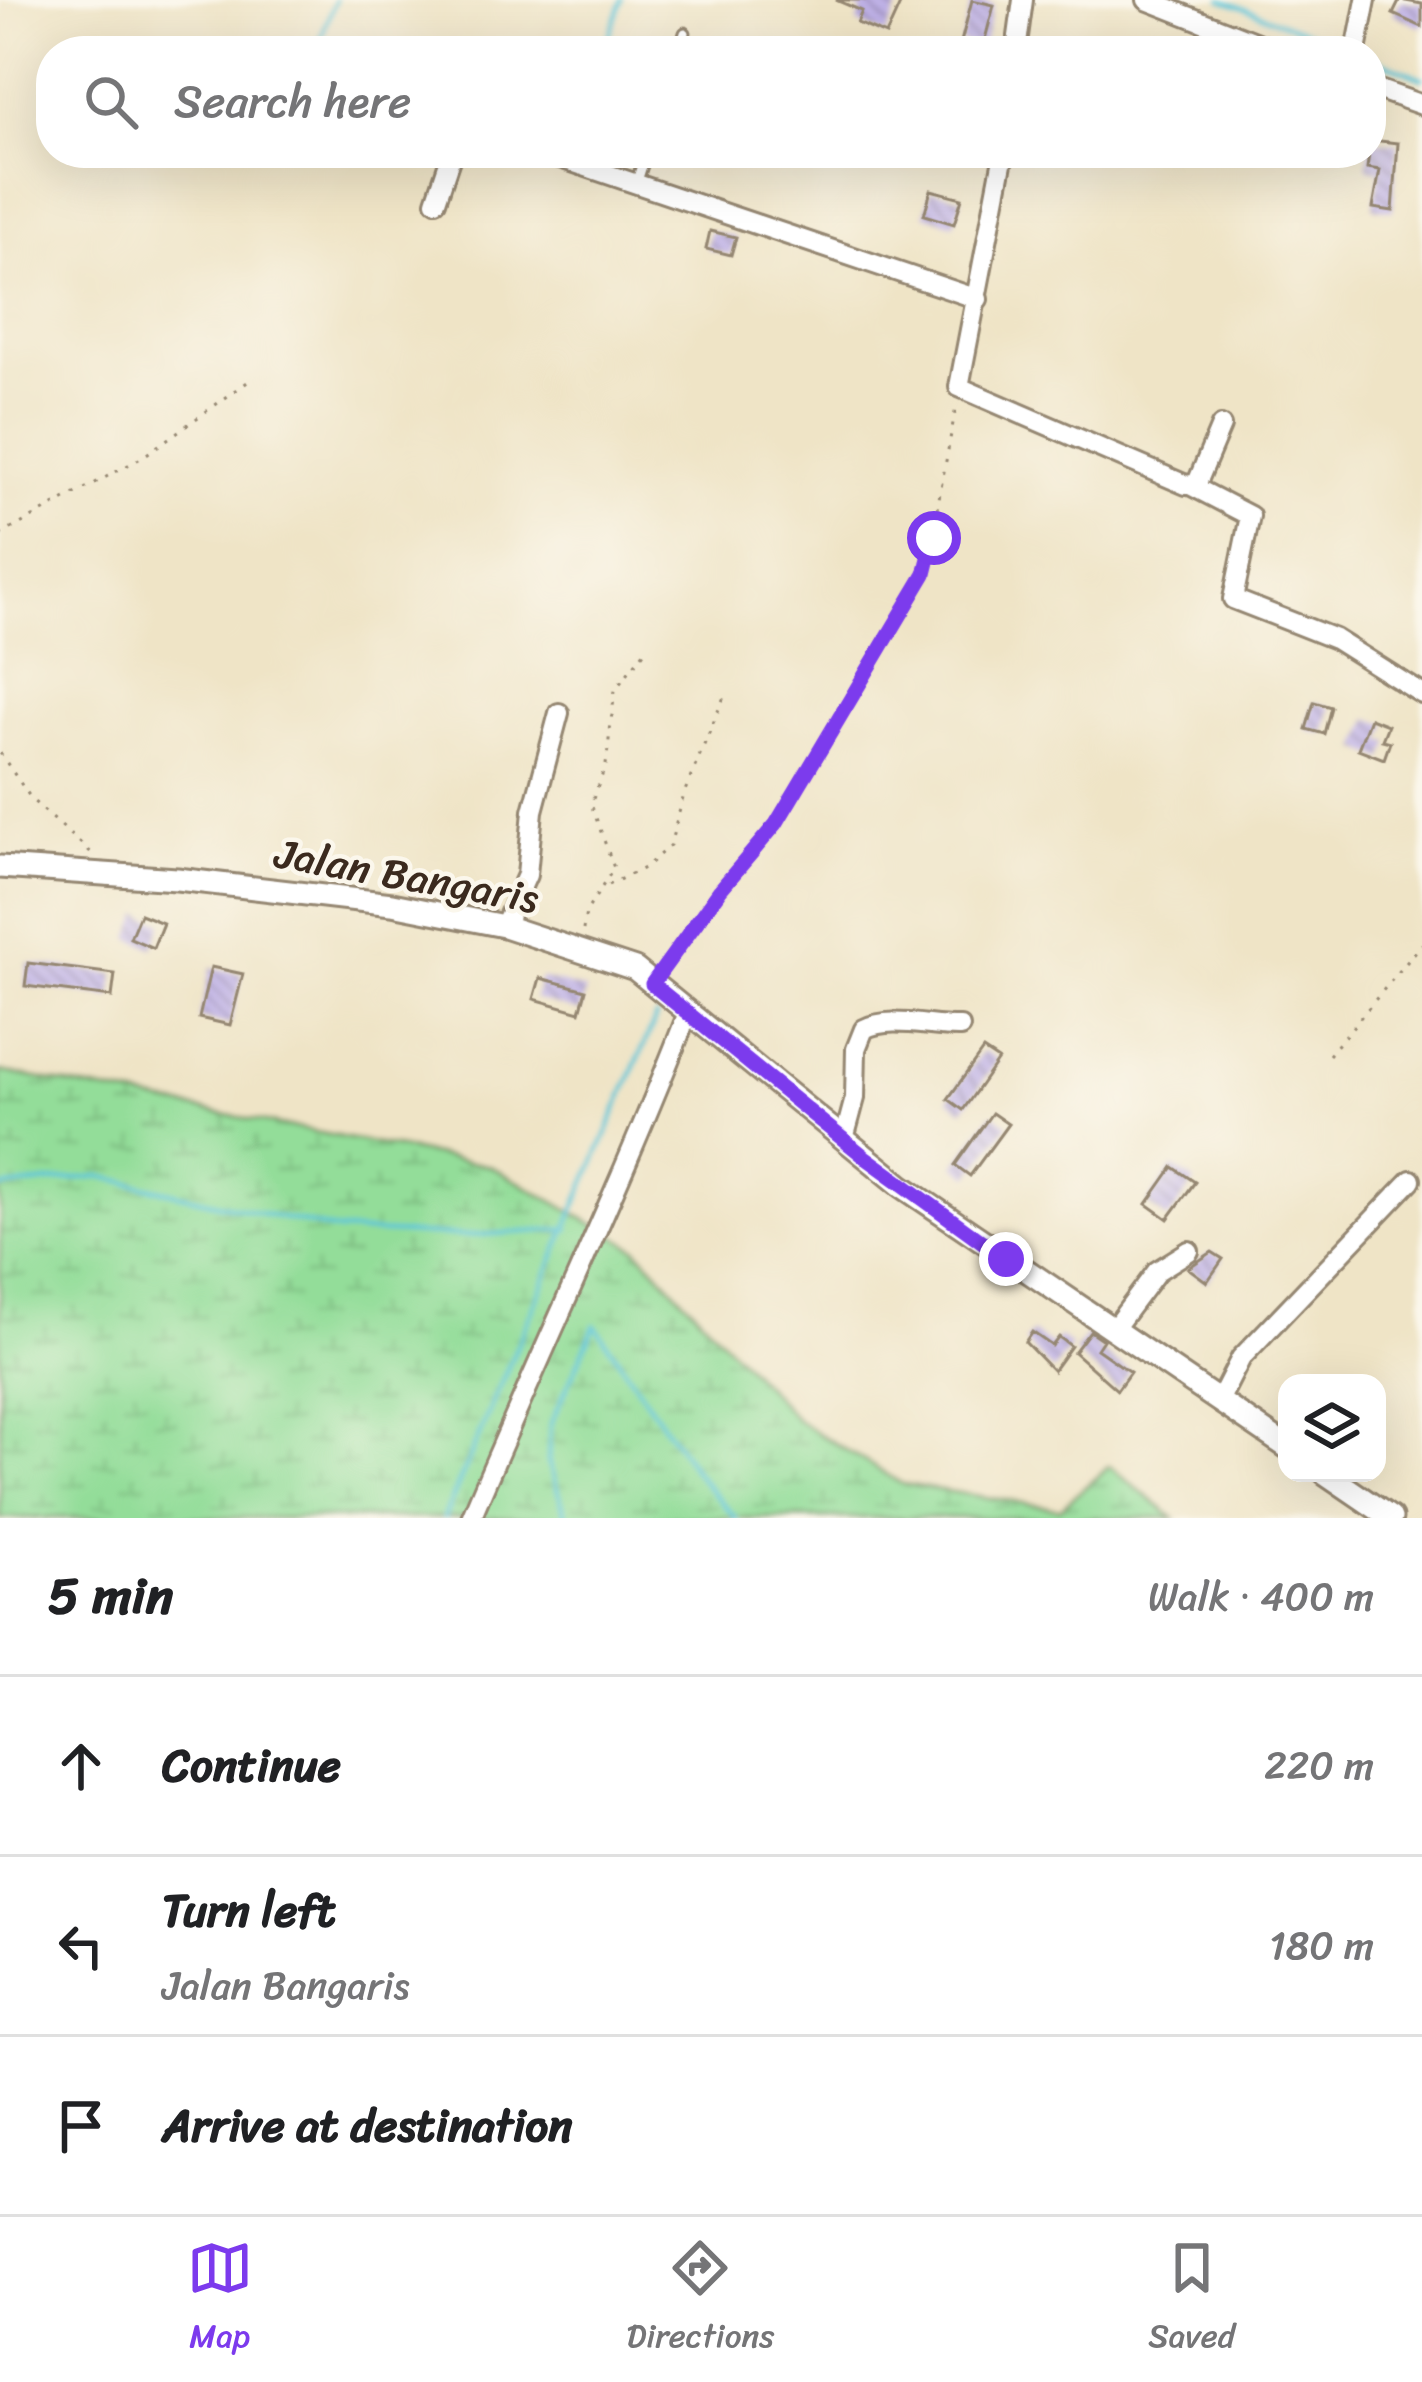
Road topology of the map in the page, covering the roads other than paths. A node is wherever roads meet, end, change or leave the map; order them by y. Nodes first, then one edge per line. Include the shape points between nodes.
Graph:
1 (1023, 0) edge
2 (1148, 0) edge
3 (1366, 0) edge
4 (686, 33) dead end
5 (685, 36) edge
6 (1018, 36) edge
7 (1239, 36) edge
8 (1359, 36) edge
9 (1386, 92) edge
10 (1422, 105) edge
11 (447, 168) edge
12 (589, 168) edge
13 (641, 168) edge
14 (1001, 168) edge
15 (636, 184) junction
16 (436, 201) dead end
17 (978, 299) junction
18 (1221, 426) dead end
19 (1192, 485) junction
20 (1422, 694) edge
21 (559, 713) dead end
22 (0, 867) edge
23 (504, 926) junction
24 (688, 1015) junction
25 (960, 1027) dead end
26 (844, 1138) junction
27 (1411, 1180) dead end
28 (1189, 1251) dead end
29 (1113, 1330) junction
30 (1219, 1401) junction
31 (1278, 1442) edge
32 (1338, 1482) edge
33 (471, 1518) edge
34 (1391, 1518) edge

1 - 6 street
2 - 7 street
3 - 8 street
4 - 5 lane
9 - 10 street
11 - 16 street
12 - 15 street
13 - 15 lane
14 - 17 street
15 - 17 street
17 - 19 street via 959,387
18 - 19 street
19 - 20 street via 1250,516 1233,599 1335,639
21 - 23 street via 526,875
22 - 23 street, Jalan Bangaris via 392,904
23 - 24 street, Jalan Bangaris via 634,969
24 - 26 street, Jalan Bangaris
24 - 33 street
25 - 26 street via 886,1022 864,1029
26 - 29 street, Jalan Bangaris via 968,1234
27 - 30 street via 1241,1358
28 - 29 street via 1156,1271
29 - 30 street, Jalan Bangaris
30 - 31 street, Jalan Bangaris
32 - 34 street

